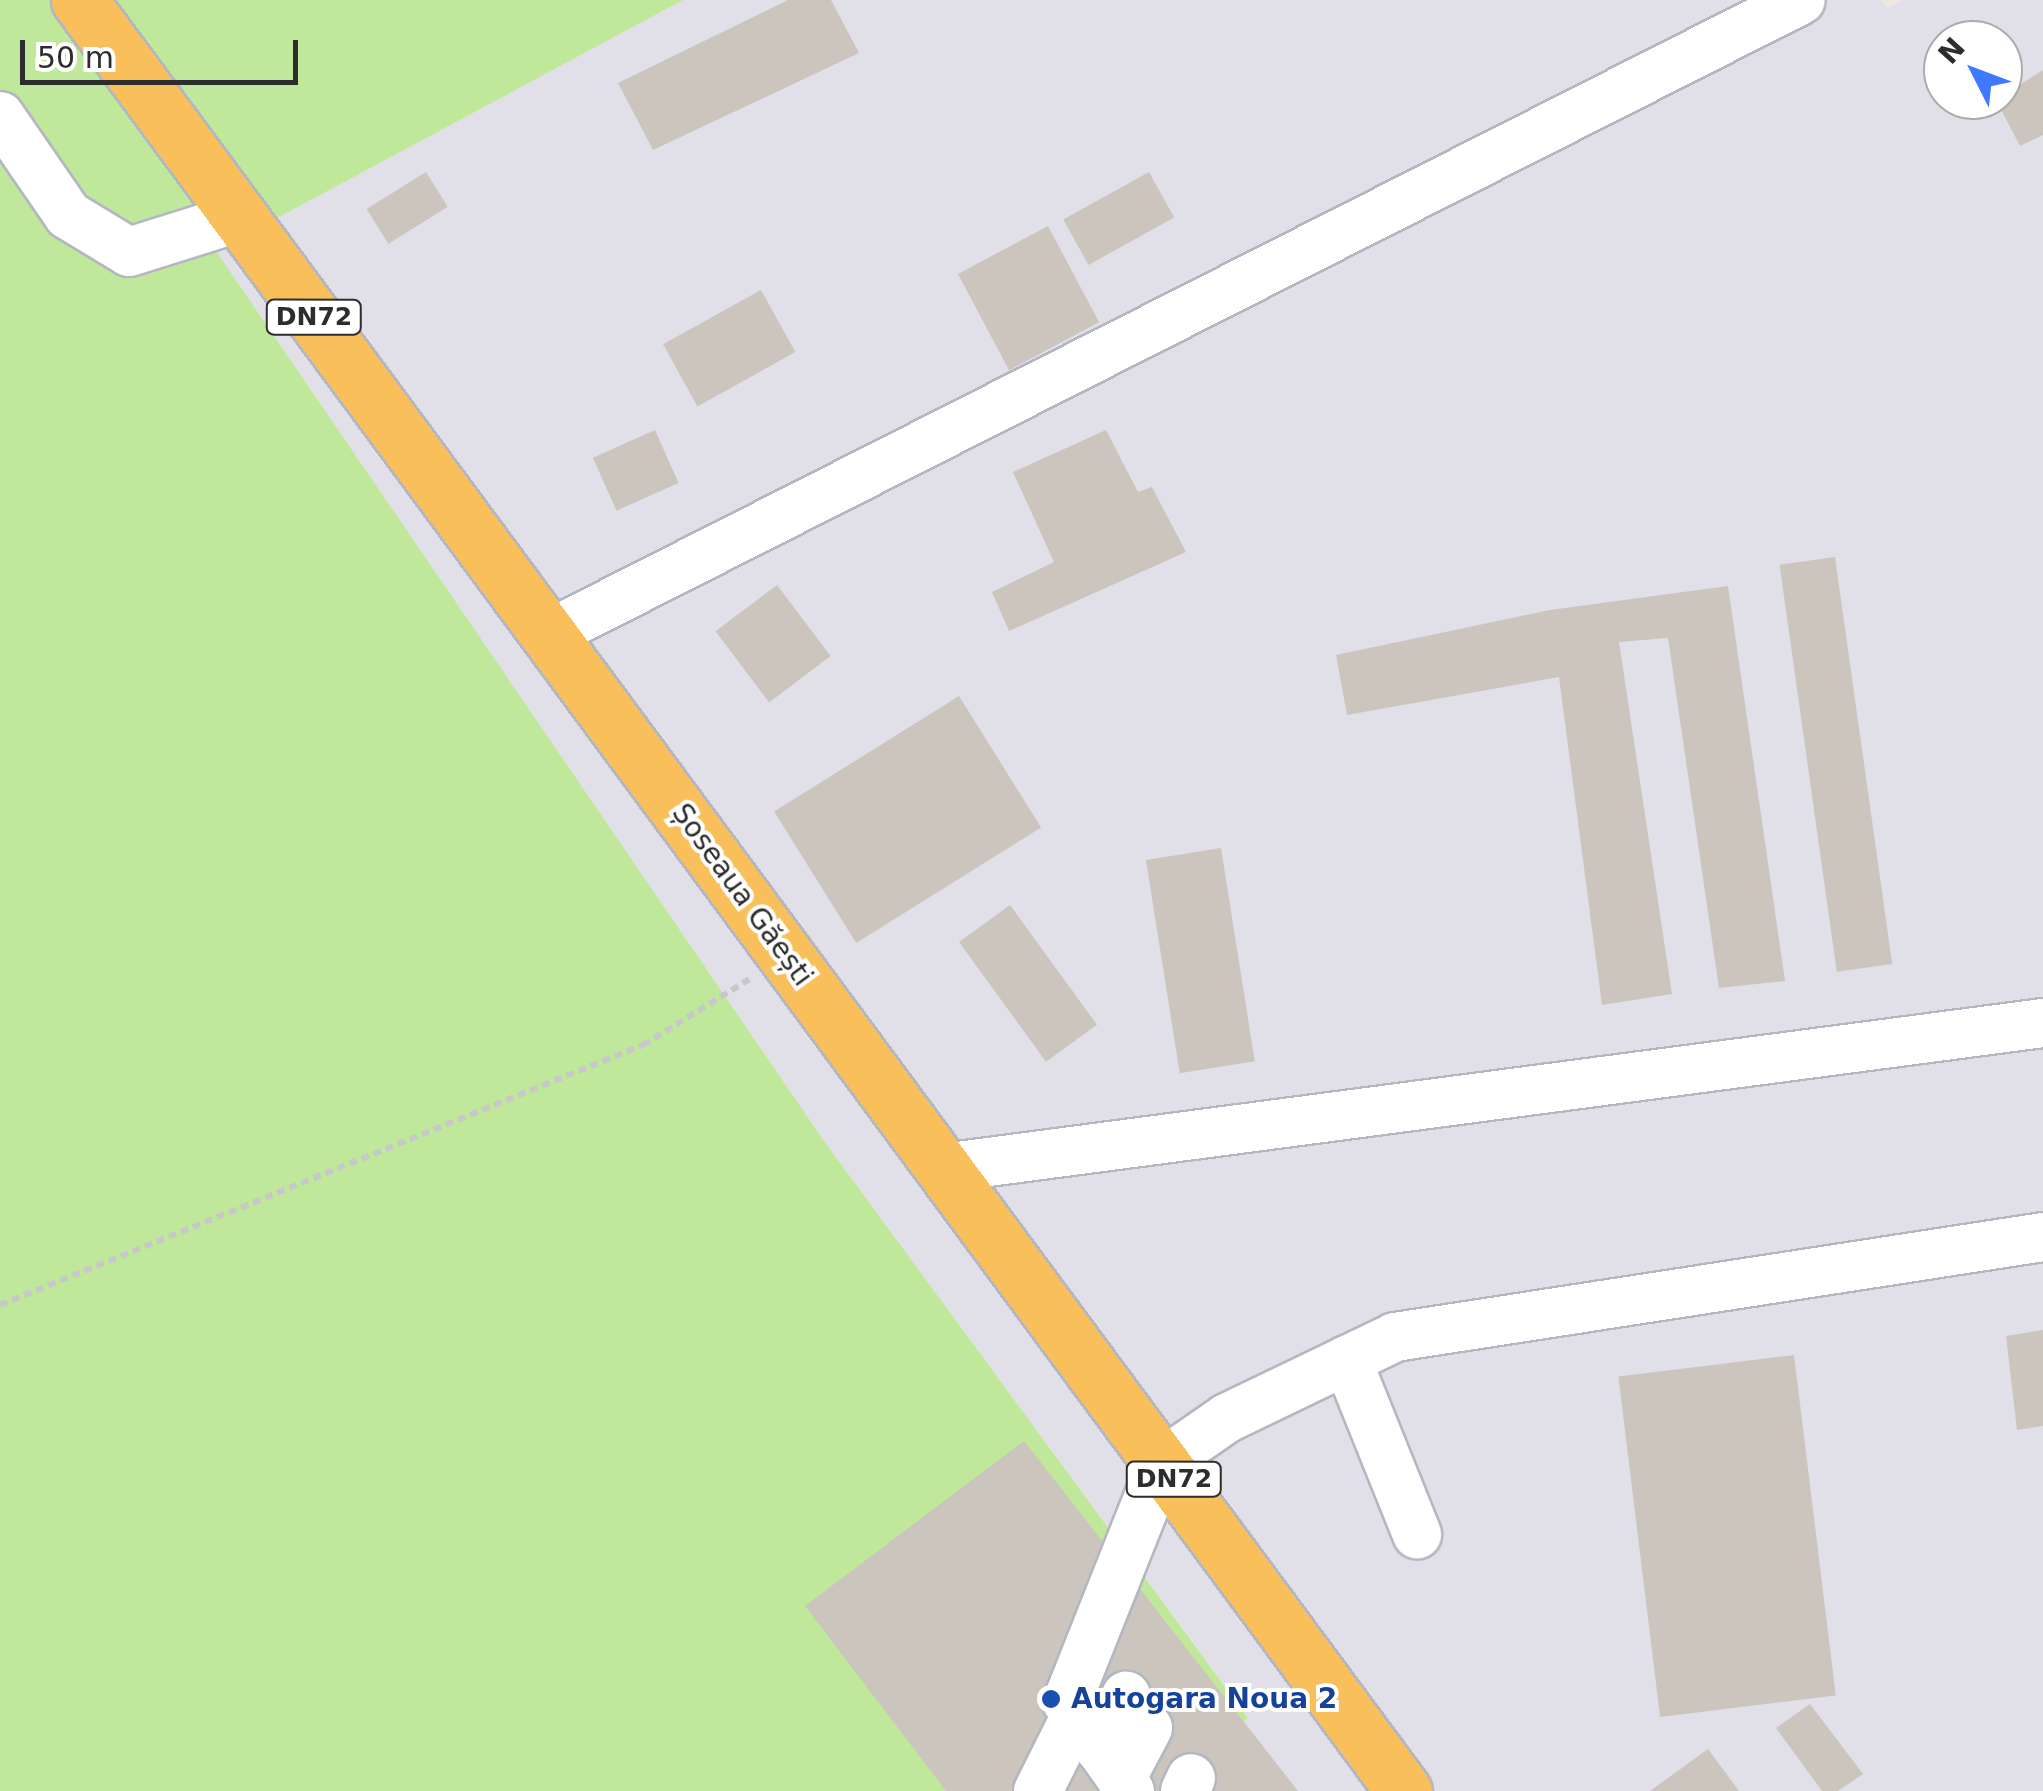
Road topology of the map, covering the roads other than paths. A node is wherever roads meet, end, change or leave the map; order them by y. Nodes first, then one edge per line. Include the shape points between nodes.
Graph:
1 (79, 0) edge
2 (1801, 0) edge
3 (0, 116) edge
4 (240, 217) junction
5 (549, 634) junction
6 (2043, 1023) edge
7 (943, 1168) junction
8 (2043, 1237) edge
9 (1347, 1360) junction
10 (1162, 1463) junction
11 (1417, 1534) dead end
12 (1133, 1760) edge
13 (1038, 1791) edge
14 (1404, 1791) edge

1 - 4 main road, Șoseaua Găești / DN72
2 - 5 street
3 - 4 street via 68,215 129,252
4 - 5 main road, Șoseaua Găești / DN72
5 - 7 main road, Șoseaua Găești / DN72
6 - 7 street
7 - 10 main road, Șoseaua Găești / DN72
8 - 9 street via 1396,1337
9 - 10 street via 1227,1418
9 - 11 street
10 - 12 street via 1066,1702
10 - 14 main road, Șoseaua Găești / DN72
12 - 13 street

